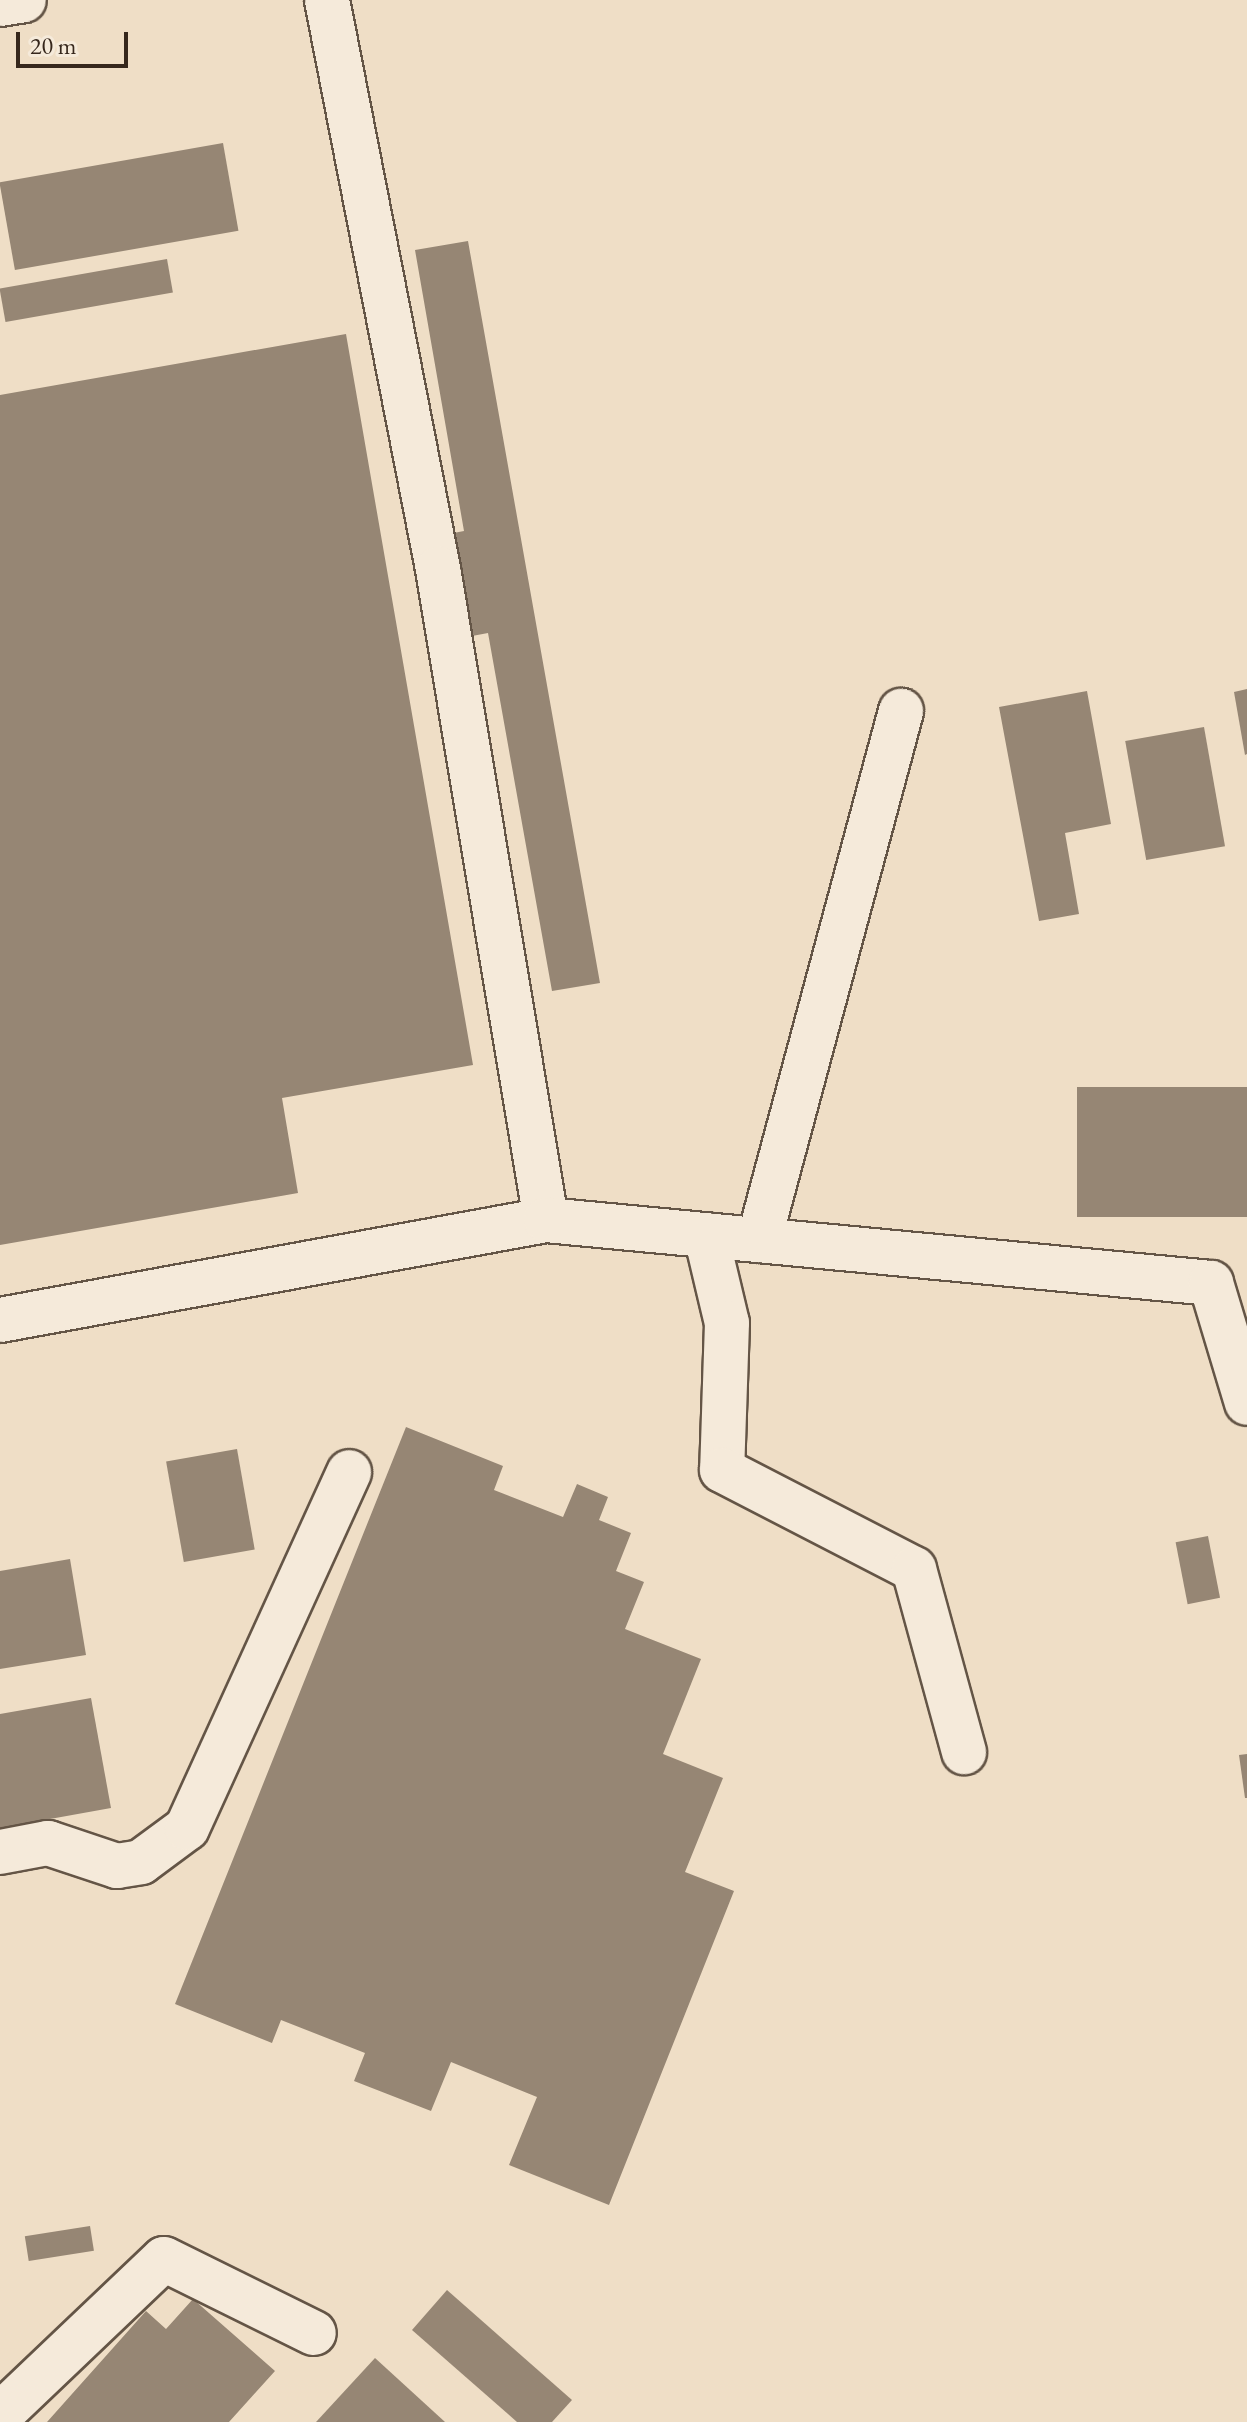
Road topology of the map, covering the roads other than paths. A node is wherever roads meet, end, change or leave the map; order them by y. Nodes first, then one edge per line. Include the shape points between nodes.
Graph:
1 (24, 0) edge
2 (327, 0) edge
3 (0, 4) edge
4 (901, 711) dead end
5 (546, 1220) junction
6 (706, 1235) junction
7 (759, 1240) junction
8 (0, 1320) edge
9 (1247, 1403) edge
10 (349, 1472) dead end
11 (964, 1752) dead end
12 (0, 1852) edge
13 (314, 2333) dead end
14 (0, 2415) edge

1 - 3 lane
2 - 5 lane via 438,569
4 - 7 lane
5 - 6 lane
5 - 8 lane
6 - 7 lane
6 - 11 lane via 727,1323 722,1470 914,1569
7 - 9 lane via 1211,1283
10 - 12 lane via 187,1828 141,1862 117,1866 48,1843
13 - 14 lane via 164,2259

